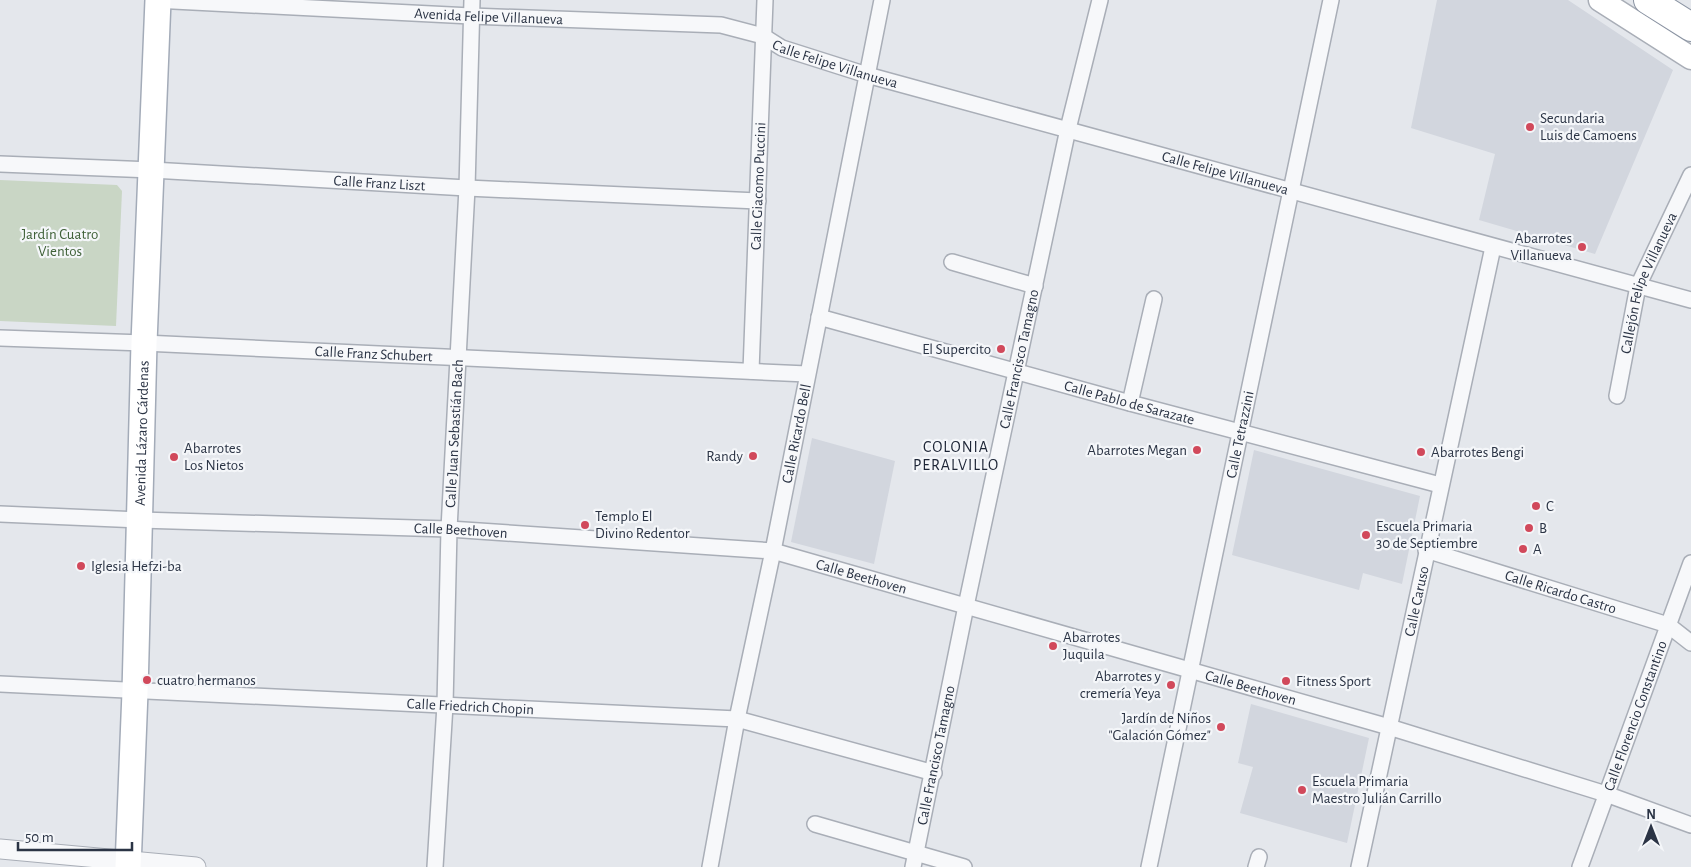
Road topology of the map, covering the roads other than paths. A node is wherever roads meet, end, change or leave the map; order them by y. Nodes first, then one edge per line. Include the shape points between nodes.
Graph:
1 (154, 0) edge
2 (158, 0) edge
3 (472, 0) edge
4 (764, 0) edge
5 (882, 0) edge
6 (1100, 0) edge
7 (1332, 0) edge
8 (1600, 0) edge
9 (1648, 0) edge
10 (471, 16) junction
11 (1691, 26) edge
12 (763, 36) junction
13 (1691, 58) edge
14 (867, 75) junction
15 (1068, 129) junction
16 (0, 164) edge
17 (152, 170) junction
18 (1691, 175) edge
19 (467, 188) junction
20 (1290, 190) junction
21 (758, 201) junction
22 (1492, 247) junction
23 (952, 262) dead end
24 (1035, 286) junction
25 (1638, 286) junction
26 (1154, 299) dead end
27 (1691, 300) edge
28 (819, 317) junction
29 (0, 338) edge
30 (144, 344) junction
31 (458, 358) junction
32 (751, 371) junction
33 (1016, 372) junction
34 (807, 374) junction
35 (1617, 396) dead end
36 (1130, 403) junction
37 (1242, 431) junction
38 (1440, 485) junction
39 (0, 514) edge
40 (140, 520) junction
41 (449, 529) junction
42 (1426, 550) junction
43 (773, 551) junction
44 (1691, 564) edge
45 (966, 606) junction
46 (1668, 625) junction
47 (1691, 643) edge
48 (1190, 672) junction
49 (0, 684) edge
50 (135, 692) junction
51 (445, 705) junction
52 (737, 719) junction
53 (1388, 727) junction
54 (934, 773) junction
55 (1606, 794) junction
56 (815, 824) dead end
57 (1691, 826) edge
58 (0, 849) edge
59 (915, 860) edge
60 (128, 864) edge
61 (196, 867) edge
62 (435, 867) edge
63 (710, 867) edge
64 (964, 867) edge
65 (1149, 867) edge
66 (1359, 867) edge
67 (1580, 867) edge

1 - 2 street, Avenida Felipe Villanueva
2 - 10 street, Avenida Felipe Villanueva
2 - 17 main road, Avenida Lázaro Cárdenas
3 - 10 street, Calle Juan Sebastián Bach
4 - 12 street, Calle Giacomo Puccini
5 - 14 street, Calle Ricardo Bell
6 - 15 street, Calle Francisco Tamagno
7 - 20 street, Calle Tetrazzini
8 - 13 main road
9 - 11 highway
10 - 12 street, Avenida Felipe Villanueva via 721,26
10 - 19 street, Calle Juan Sebastián Bach
12 - 14 street, Calle Felipe Villanueva via 782,48
12 - 21 street, Calle Giacomo Puccini
14 - 15 street, Calle Felipe Villanueva
14 - 28 street, Calle Ricardo Bell
15 - 20 street, Calle Felipe Villanueva
15 - 24 street, Calle Francisco Tamagno
16 - 17 street, Calle Franz Liszt
17 - 19 street, Calle Franz Liszt
17 - 30 main road, Avenida Lázaro Cárdenas
18 - 25 street, Callejón Felipe Villanueva
19 - 21 street, Calle Franz Liszt
19 - 31 street, Calle Juan Sebastián Bach
20 - 22 street, Calle Felipe Villanueva
20 - 37 street, Calle Tetrazzini
21 - 32 street, Calle Giacomo Puccini
22 - 25 street, Calle Felipe Villanueva
22 - 38 street, Calle Caruso
23 - 24 street
24 - 33 street, Calle Francisco Tamagno
25 - 27 street, Calle Felipe Villanueva
25 - 35 street, Callejón Felipe Villanueva
26 - 36 street
28 - 33 street, Calle Pablo de Sarazate
28 - 34 street, Calle Ricardo Bell
29 - 30 street, Calle Franz Schubert
30 - 31 street, Calle Franz Schubert
30 - 40 main road, Avenida Lázaro Cárdenas
31 - 32 street, Calle Franz Schubert
31 - 41 street, Calle Juan Sebastián Bach
32 - 34 street, Calle Franz Schubert
33 - 36 street, Calle Pablo de Sarazate
33 - 45 street, Calle Francisco Tamagno
34 - 43 street, Calle Ricardo Bell
36 - 37 street, Calle Pablo de Sarazate
37 - 38 street, Calle Pablo de Sarazate
37 - 48 street, Calle Tetrazzini
38 - 42 street, Calle Caruso
39 - 40 street, Calle Beethoven
40 - 41 street, Calle Beethoven
40 - 50 main road, Avenida Lázaro Cárdenas
41 - 43 street, Calle Beethoven
41 - 51 street, Calle Juan Sebastián Bach
42 - 46 street, Calle Ricardo Castro
42 - 53 street, Calle Caruso
43 - 45 street, Calle Beethoven
43 - 52 street, Calle Ricardo Bell
44 - 46 street, Calle Florencio Constantino
45 - 48 street, Calle Beethoven
45 - 54 street, Calle Francisco Tamagno
46 - 47 street, Calle Ricardo Castro
46 - 55 street, Calle Florencio Constantino
48 - 53 street, Calle Beethoven
48 - 65 street, Calle Tetrazzini
49 - 50 street, Calle Friedrich Chopin
50 - 51 street, Calle Friedrich Chopin
50 - 60 main road, Avenida Lázaro Cárdenas
51 - 52 street, Calle Friedrich Chopin
51 - 62 street, Calle Juan Sebastián Bach
52 - 54 street, Calle Friedrich Chopin
52 - 63 street, Calle Ricardo Bell
53 - 55 street, Calle Beethoven
53 - 66 street, Calle Caruso
54 - 59 street, Calle Francisco Tamagno
55 - 57 street, Calle Beethoven
55 - 67 street, Calle Florencio Constantino
56 - 59 street
58 - 60 street
59 - 64 street
60 - 61 street

